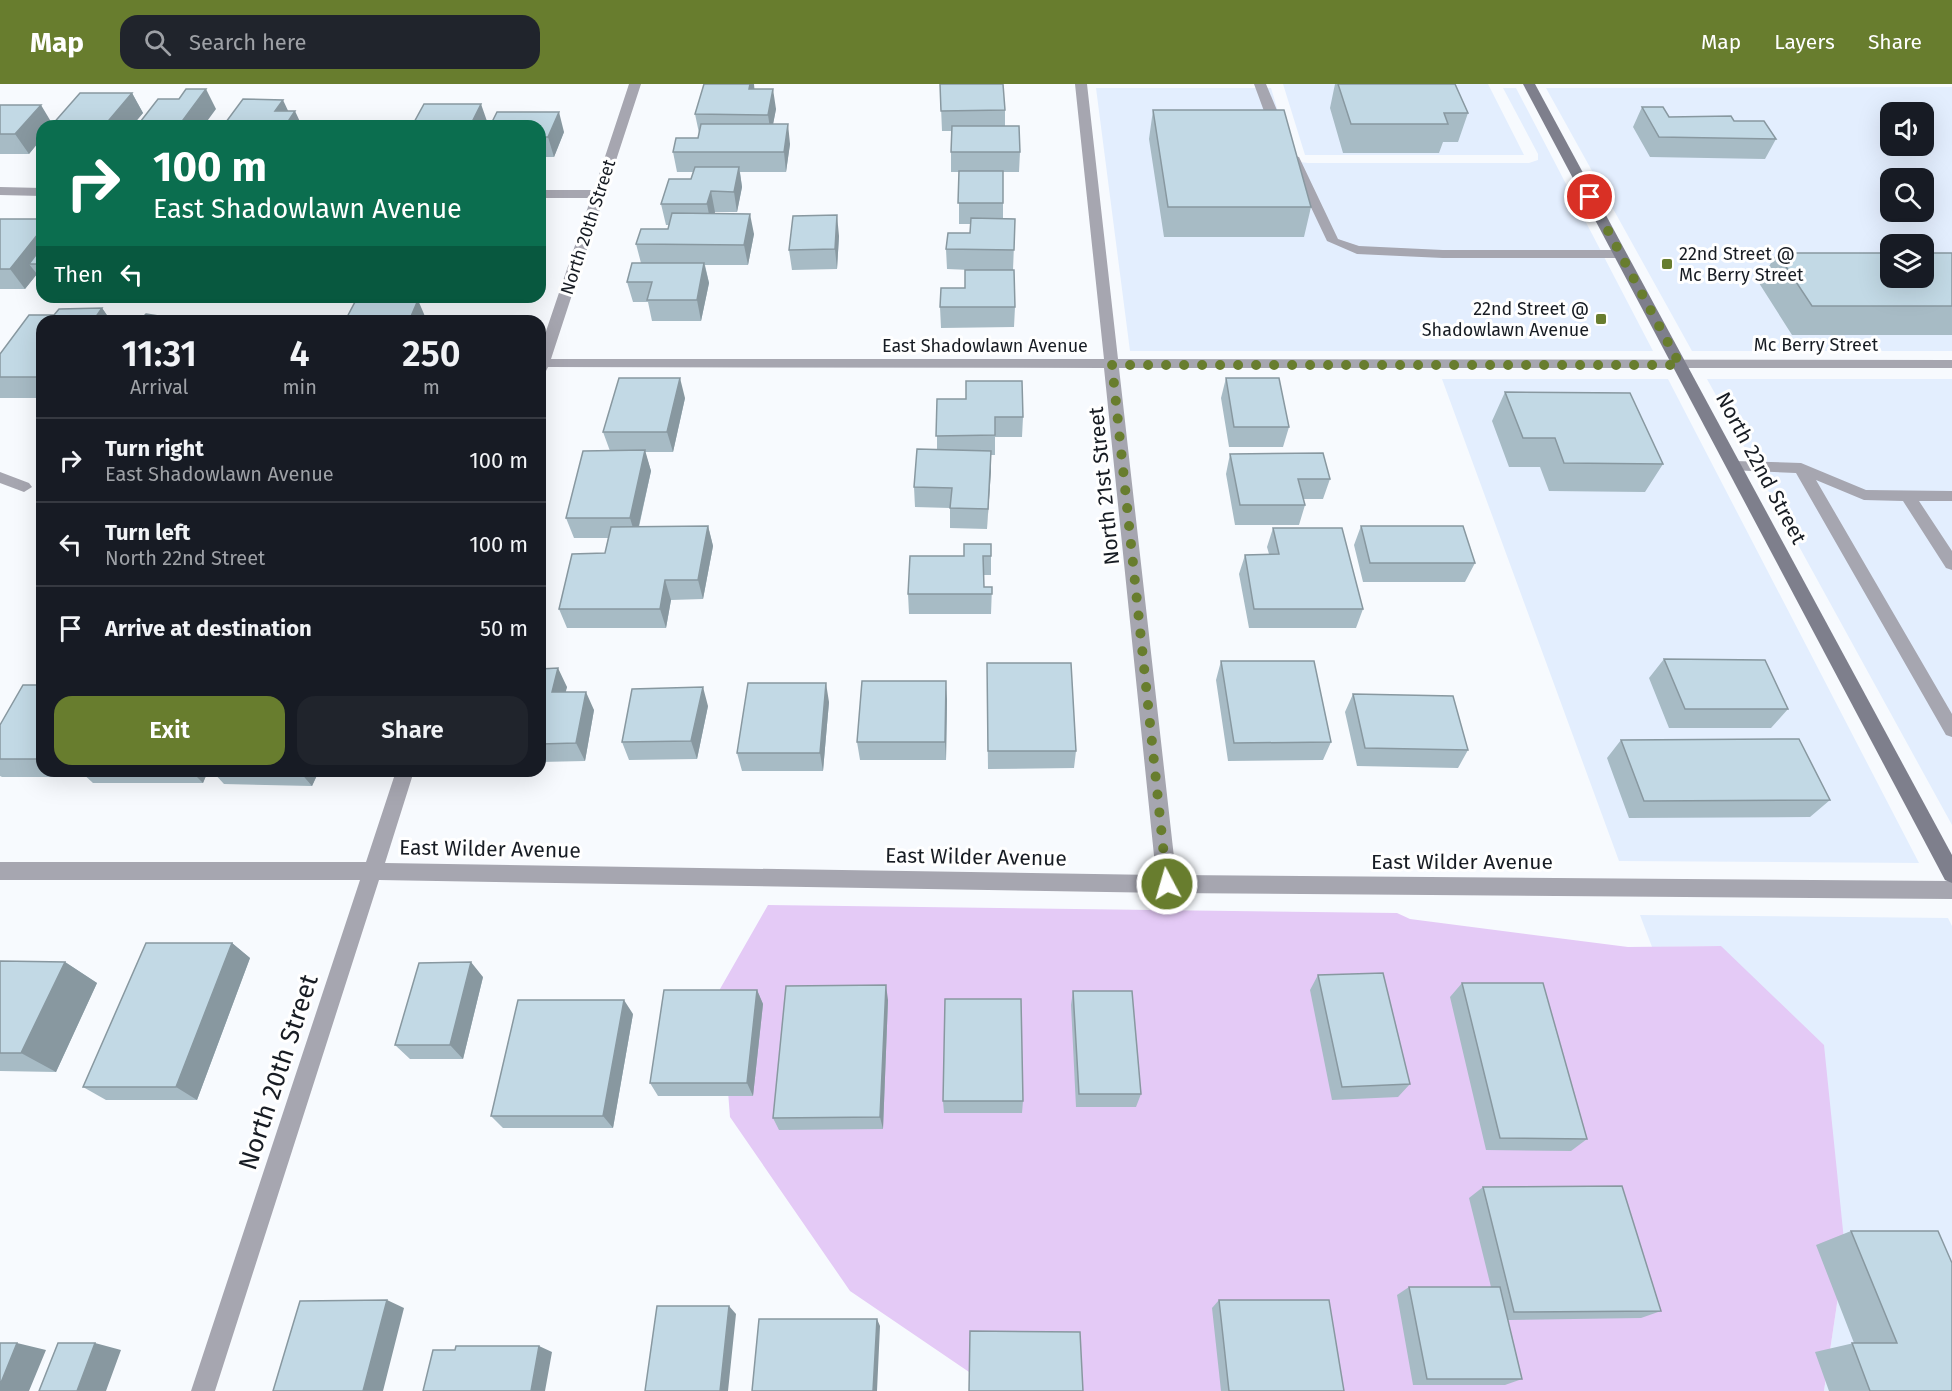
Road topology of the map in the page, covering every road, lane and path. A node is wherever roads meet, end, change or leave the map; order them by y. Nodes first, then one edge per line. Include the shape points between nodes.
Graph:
1 (635, 84) edge
2 (1081, 84) edge
3 (1260, 84) edge
4 (1529, 84) edge
5 (0, 191) edge
6 (36, 192) edge
7 (546, 194) edge
8 (599, 194) junction
9 (1620, 254) junction
10 (546, 351) edge
11 (1952, 364) edge
12 (1112, 365) junction
13 (1680, 365) junction
14 (546, 366) edge
15 (1734, 466) junction
16 (1801, 468) junction
17 (0, 477) edge
18 (24, 487) dead end
19 (1907, 495) junction
20 (1952, 496) edge
21 (1952, 564) edge
22 (1952, 730) edge
23 (403, 777) edge
24 (0, 871) edge
25 (371, 871) junction
26 (1952, 874) edge
27 (1167, 884) junction
28 (1952, 890) edge
29 (203, 1391) edge

1 - 8 street, North 20th Street
2 - 12 street, North 21st Street
3 - 9 street via 1274,122 1333,241 1357,250 1443,254
4 - 9 main road, North 22nd Street
5 - 6 street
7 - 8 street
8 - 10 street, North 20th Street
9 - 13 main road, North 22nd Street
11 - 13 street, Mc Berry Street
12 - 13 street, East Shadowlawn Avenue
12 - 14 street, East Shadowlawn Avenue
12 - 27 street, North 21st Street
13 - 15 main road, North 22nd Street
15 - 16 street
15 - 26 main road, North 22nd Street
16 - 19 street via 1864,495
16 - 22 street
17 - 18 street
19 - 20 street
19 - 21 street
23 - 25 street, North 20th Street
24 - 25 street, East Wilder Avenue
25 - 27 street, East Wilder Avenue
25 - 29 street, North 20th Street
27 - 28 street, East Wilder Avenue

